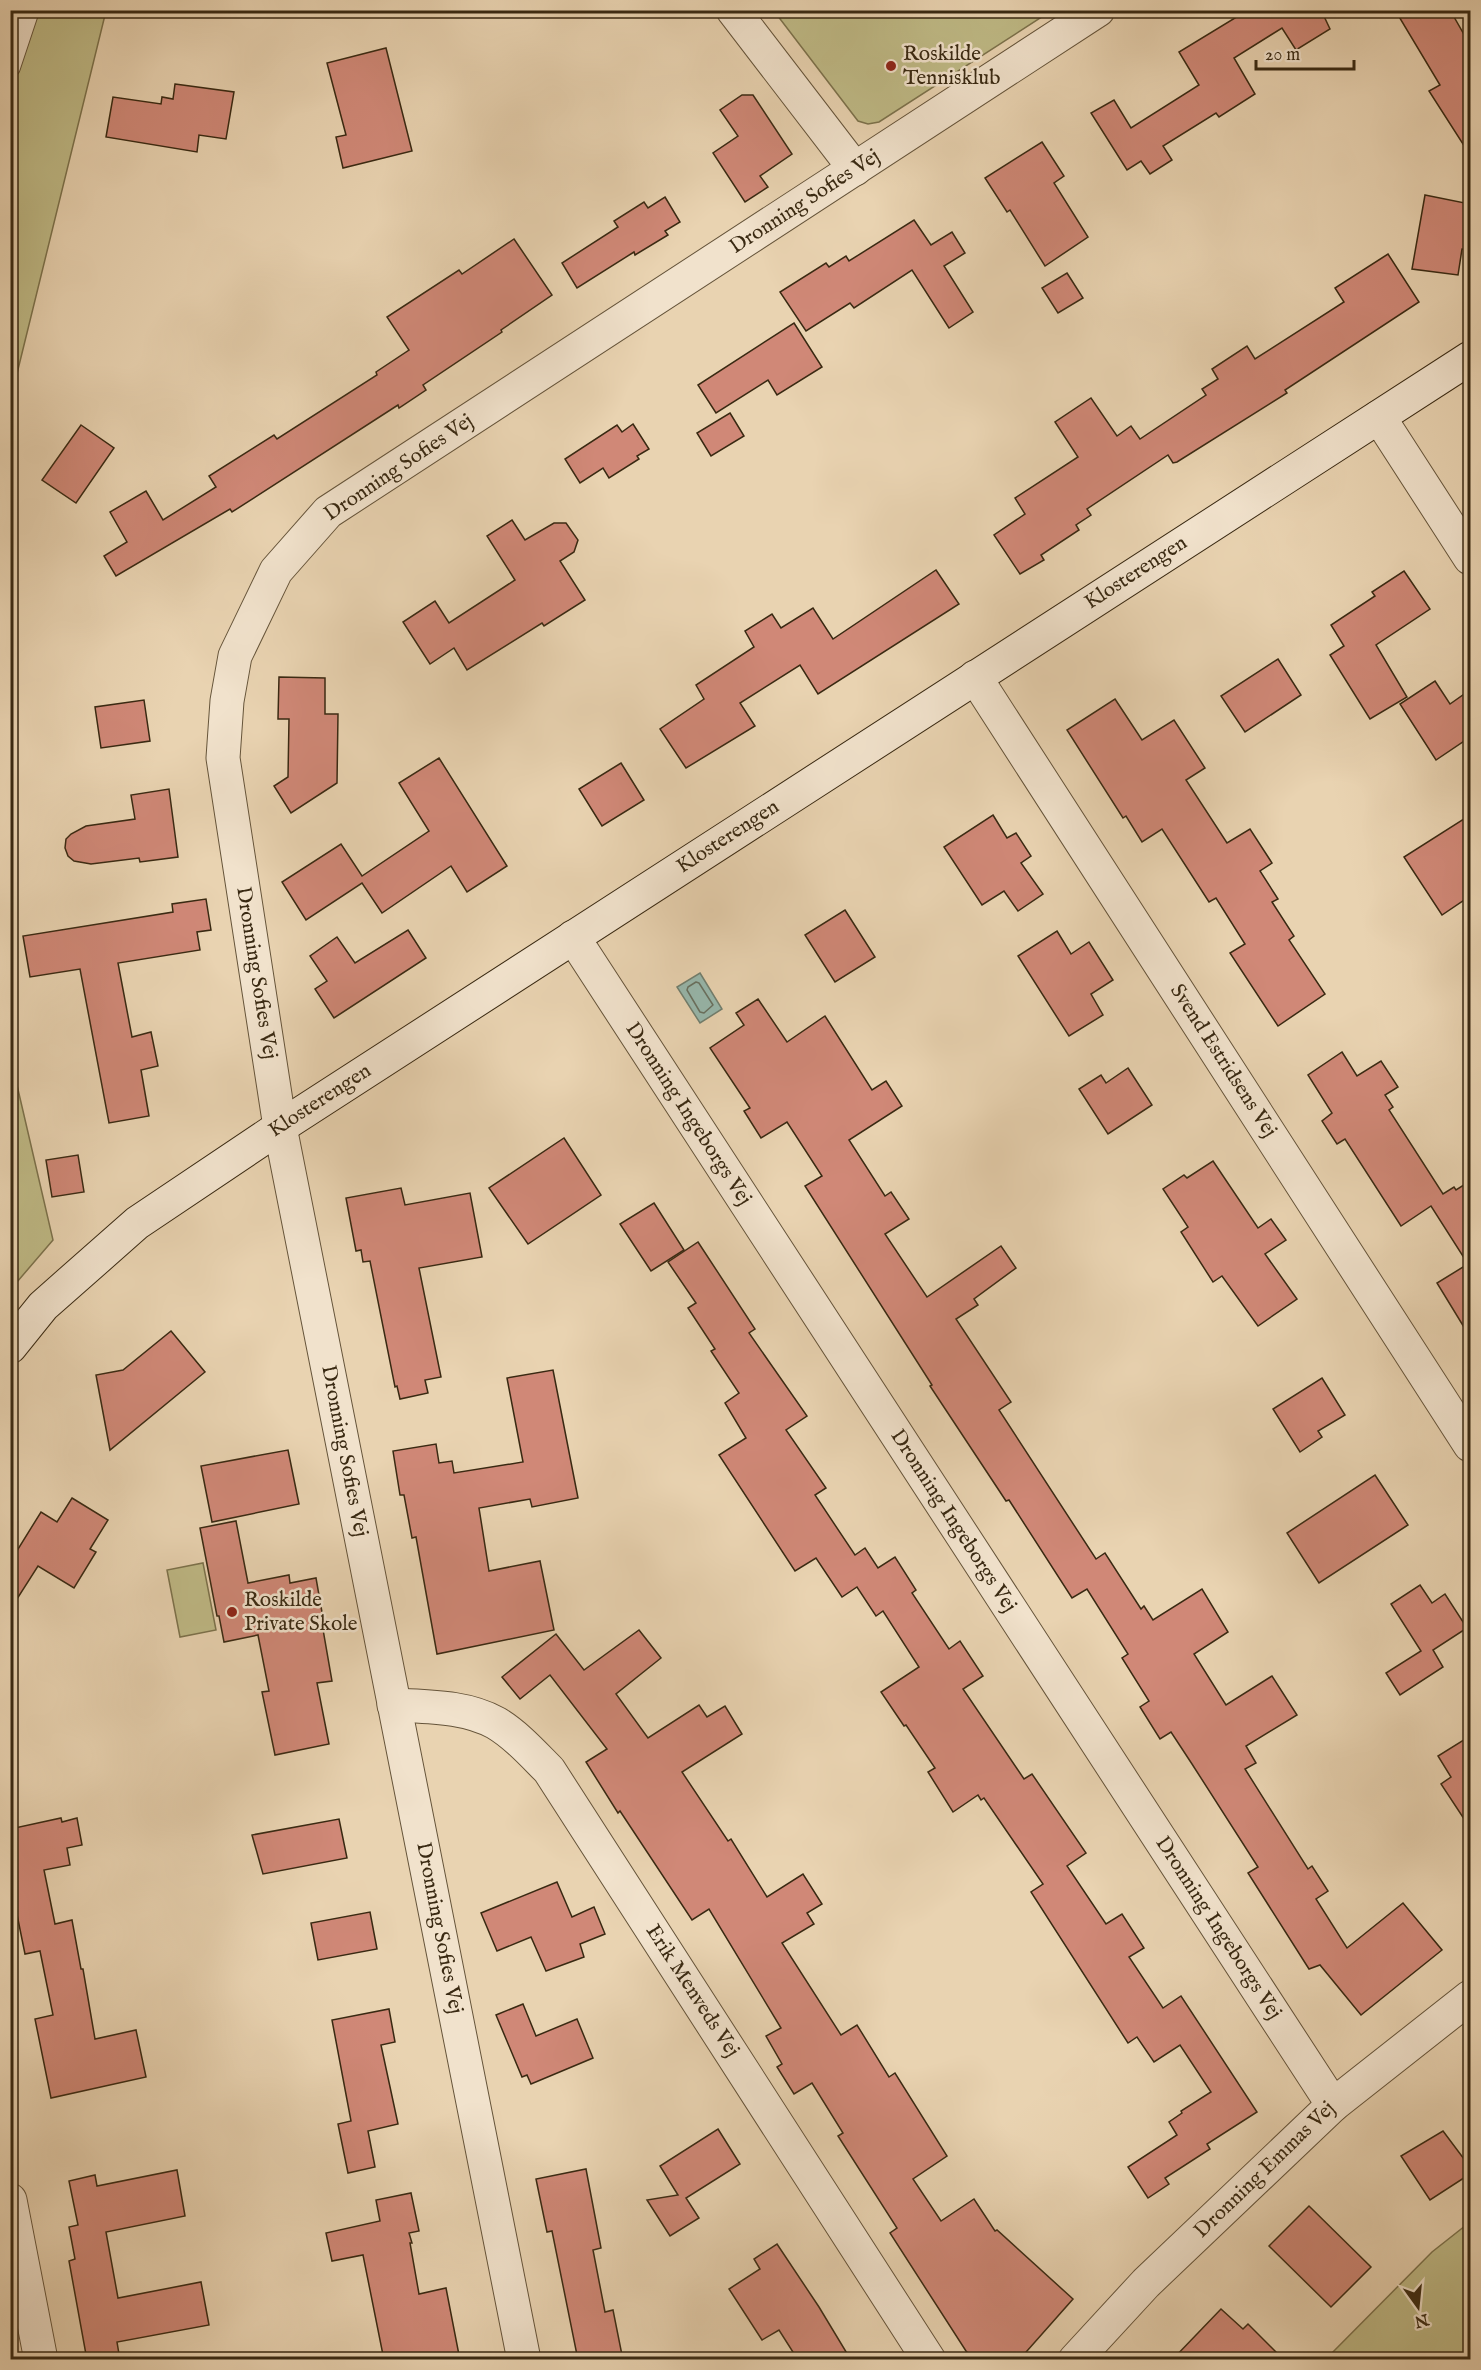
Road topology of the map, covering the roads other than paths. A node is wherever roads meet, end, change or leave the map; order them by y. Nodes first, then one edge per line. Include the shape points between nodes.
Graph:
1 (29, 10) edge
2 (733, 10) edge
3 (1098, 10) edge
4 (10, 67) edge
5 (855, 169) junction
6 (1470, 358) edge
7 (1379, 417) junction
8 (1470, 558) edge
9 (975, 677) junction
10 (573, 938) junction
11 (280, 1127) junction
12 (10, 1347) edge
13 (1470, 1445) edge
14 (394, 1705) junction
15 (1470, 1997) edge
16 (1333, 2104) junction
17 (10, 2200) edge
18 (41, 2360) edge
19 (524, 2360) edge
20 (929, 2360) edge
21 (1075, 2360) edge

1 - 4 lane
2 - 5 street
3 - 5 street, Dronning Sofies Vej
5 - 11 street, Dronning Sofies Vej via 328,512 276,571 235,656 223,758
6 - 7 street, Klosterengen
7 - 8 street
7 - 9 street, Klosterengen
9 - 10 street, Klosterengen
9 - 13 street, Svend Estridsens Vej
10 - 11 street, Klosterengen
10 - 16 street, Dronning Ingeborgs Vej
11 - 12 street, Klosterengen via 137,1223 43,1306
11 - 14 street, Dronning Sofies Vej
14 - 19 street, Dronning Sofies Vej
14 - 20 street, Erik Menveds Vej via 448,1708 486,1719 515,1738 549,1770
15 - 16 street, Dronning Emmas Vej
16 - 21 street, Dronning Emmas Vej via 1146,2283
17 - 18 street

